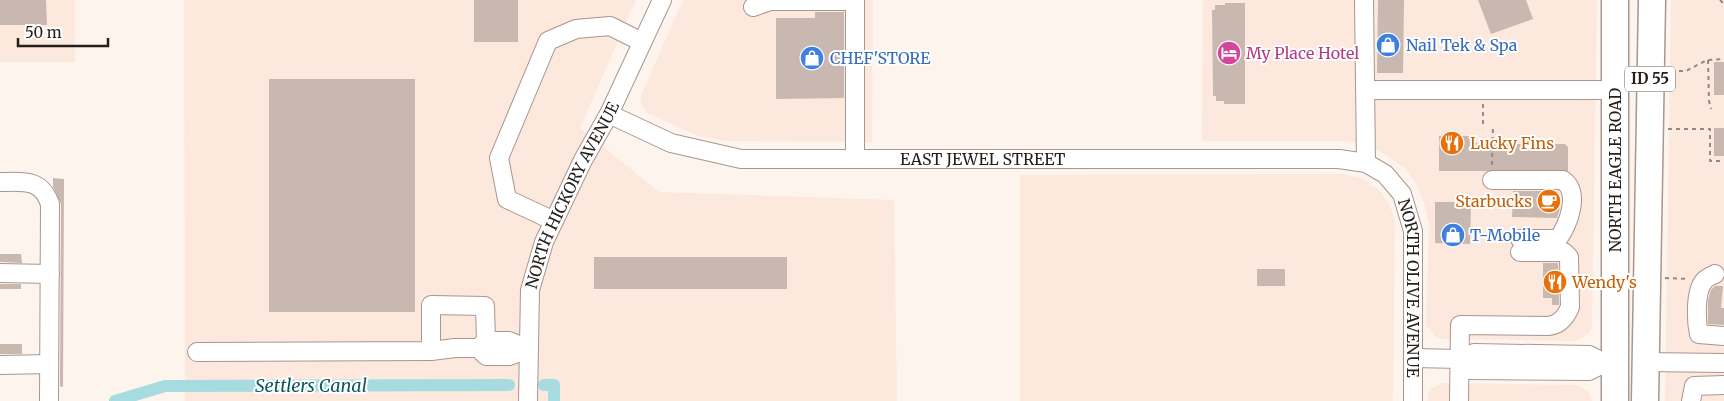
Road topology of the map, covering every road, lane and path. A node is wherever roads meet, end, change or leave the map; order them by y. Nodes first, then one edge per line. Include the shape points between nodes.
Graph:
1 (662, 0) edge
2 (1364, 0) edge
3 (1615, 0) edge
4 (1652, 0) edge
5 (1720, 0) edge
6 (1724, 4) edge
7 (753, 8) dead end
8 (642, 42) junction
9 (1708, 60) junction
10 (1724, 60) edge
11 (1668, 71) dead end
12 (1365, 90) junction
13 (1483, 90) junction
14 (1614, 90) junction
15 (1711, 109) dead end
16 (609, 114) junction
17 (1483, 125) dead end
18 (1493, 125) dead end
19 (1666, 128) dead end
20 (855, 159) junction
21 (1724, 161) edge
22 (1366, 163) junction
23 (1492, 180) joint
24 (0, 182) edge
25 (554, 221) junction
26 (0, 273) edge
27 (50, 274) junction
28 (1715, 274) dead end
29 (1662, 278) dead end
30 (1690, 279) dead end
31 (1724, 336) edge
32 (482, 345) junction
33 (528, 349) junction
34 (431, 351) junction
35 (197, 352) dead end
36 (1414, 358) junction
37 (1460, 359) junction
38 (1645, 362) junction
39 (1610, 363) junction
40 (1724, 363) edge
41 (0, 364) edge
42 (49, 364) junction
43 (1724, 386) edge
44 (49, 401) edge
45 (528, 401) edge
46 (1413, 401) edge
47 (1460, 401) edge
48 (1615, 401) edge
49 (1631, 401) edge
50 (1645, 401) edge
51 (1691, 401) edge

1 - 8 street, NORTH HICKORY AVENUE
2 - 12 street
3 - 14 highway, NORTH EAGLE ROAD / ID 55
4 - 38 highway, NORTH EAGLE ROAD / ID 55
5 - 6 path
7 - 20 street via 770,2 855,2
8 - 16 street, NORTH HICKORY AVENUE
8 - 25 street via 610,26 576,29 548,41 499,158 507,199
9 - 10 path
9 - 11 path via 1686,71
9 - 15 path
12 - 13 street
12 - 22 street
13 - 14 street
13 - 17 path
14 - 39 highway, NORTH EAGLE ROAD / ID 55
16 - 20 street, EAST JEWEL STREET via 671,143 741,159
16 - 25 street, NORTH HICKORY AVENUE
18 - 23 path
19 - 21 path via 1710,130 1710,161
20 - 22 street, EAST JEWEL STREET via 1339,159
22 - 36 street, NORTH OLIVE AVENUE via 1385,174 1402,194 1413,231
23 - 37 street via 1563,180 1568,184 1571,215 1558,239 1520,245 1564,252 1568,257 1570,307 1555,325 1460,325
24 - 27 street via 26,182 40,186 46,193 50,204
25 - 33 street, NORTH HICKORY AVENUE via 544,242 530,290
26 - 27 street
27 - 42 street
28 - 31 street via 1703,281 1699,291 1698,328 1699,334
29 - 30 path
32 - 33 street via 509,341
32 - 34 street
32 - 34 street via 485,306 431,305
33 - 45 street, NORTH HICKORY AVENUE
34 - 35 street
36 - 37 street
36 - 46 street, NORTH OLIVE AVENUE
37 - 39 street via 1474,353 1589,355
37 - 47 street
38 - 40 street
38 - 50 highway, NORTH EAGLE ROAD / ID 55
39 - 48 highway, NORTH EAGLE ROAD / ID 55
39 - 49 highway via 1629,371
41 - 42 street
42 - 44 street
43 - 51 street via 1694,386

